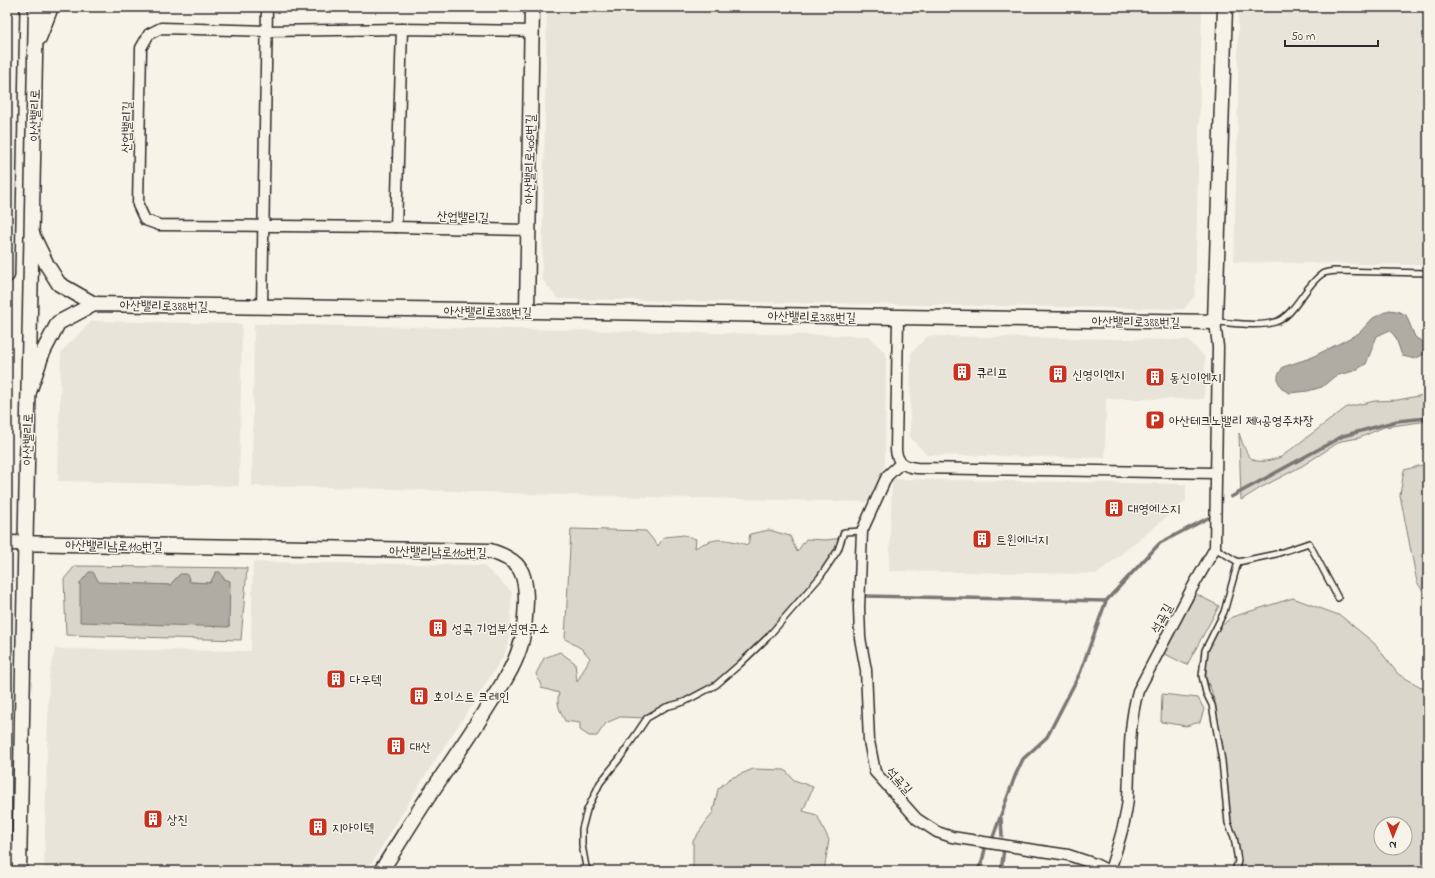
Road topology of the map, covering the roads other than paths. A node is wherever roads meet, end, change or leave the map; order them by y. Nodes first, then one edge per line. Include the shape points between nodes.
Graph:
1 (12, 7) edge
2 (36, 7) edge
3 (51, 7) edge
4 (267, 7) edge
5 (532, 7) edge
6 (1225, 7) edge
7 (7, 29) edge
8 (402, 29) junction
9 (267, 30) junction
10 (532, 31) junction
11 (11, 50) junction
12 (35, 50) junction
13 (263, 226) junction
14 (396, 227) junction
15 (528, 230) junction
16 (31, 231) junction
17 (7, 232) edge
18 (1428, 273) edge
19 (7, 276) edge
20 (94, 304) junction
21 (262, 307) junction
22 (526, 311) junction
23 (898, 317) junction
24 (1215, 322) junction
25 (29, 392) junction
26 (901, 463) junction
27 (1216, 473) junction
28 (862, 531) junction
29 (7, 543) edge
30 (25, 543) junction
31 (1215, 548) junction
32 (1238, 562) junction
33 (1338, 598) dead end
34 (19, 871) edge
35 (381, 871) edge
36 (589, 871) edge
37 (1110, 871) edge
38 (1236, 871) edge

1 - 11 street, 아산밸리로
2 - 12 street, 아산밸리로
3 - 12 street
4 - 9 street
5 - 10 street, 아산밸리로406번길
6 - 24 street
7 - 11 street
8 - 9 street, 산업밸리길
8 - 10 street, 산업밸리길
8 - 14 street
9 - 13 street
9 - 13 street, 산업밸리길 via 161,28 149,34 141,48 138,205 145,220 159,225
10 - 15 street, 아산밸리로406번길
11 - 17 street, 아산밸리로
12 - 16 street, 아산밸리로
13 - 14 street, 산업밸리길
13 - 21 street
14 - 15 street, 산업밸리길
15 - 22 street, 아산밸리로406번길
16 - 20 street via 59,284
16 - 25 street, 아산밸리로
17 - 19 street, 아산밸리로
18 - 24 lane via 1334,271 1322,274 1290,312 1276,322
20 - 21 street, 아산밸리로388번길
20 - 25 street via 58,322 42,354
21 - 22 street, 아산밸리로388번길
22 - 23 street, 아산밸리로388번길
23 - 24 street, 아산밸리로388번길
23 - 26 street via 896,454
24 - 27 street, 석곡길 via 1218,347
25 - 30 street, 아산밸리로
26 - 27 street via 917,468
26 - 28 street, 석곡길 via 887,476
27 - 31 street, 석곡길
28 - 36 lane via 844,532 838,550 820,577 767,638 716,685 647,718 600,783 587,810 582,829 582,845
28 - 37 street, 석곡길 via 860,638 866,670 869,742 875,772 916,819 937,832 952,837 1068,855
29 - 30 street, 아산밸리남로110번길
30 - 34 street, 아산밸리로
30 - 35 street, 아산밸리남로110번길 via 490,551 512,560 524,578 526,593 524,634 517,657 468,738
31 - 32 lane
31 - 37 street, 석곡길 via 1138,691 1130,732 1128,800
32 - 33 lane via 1276,554 1309,543
32 - 38 lane via 1224,612 1205,650 1202,676 1212,704 1222,761 1228,823 1234,837 1238,861

